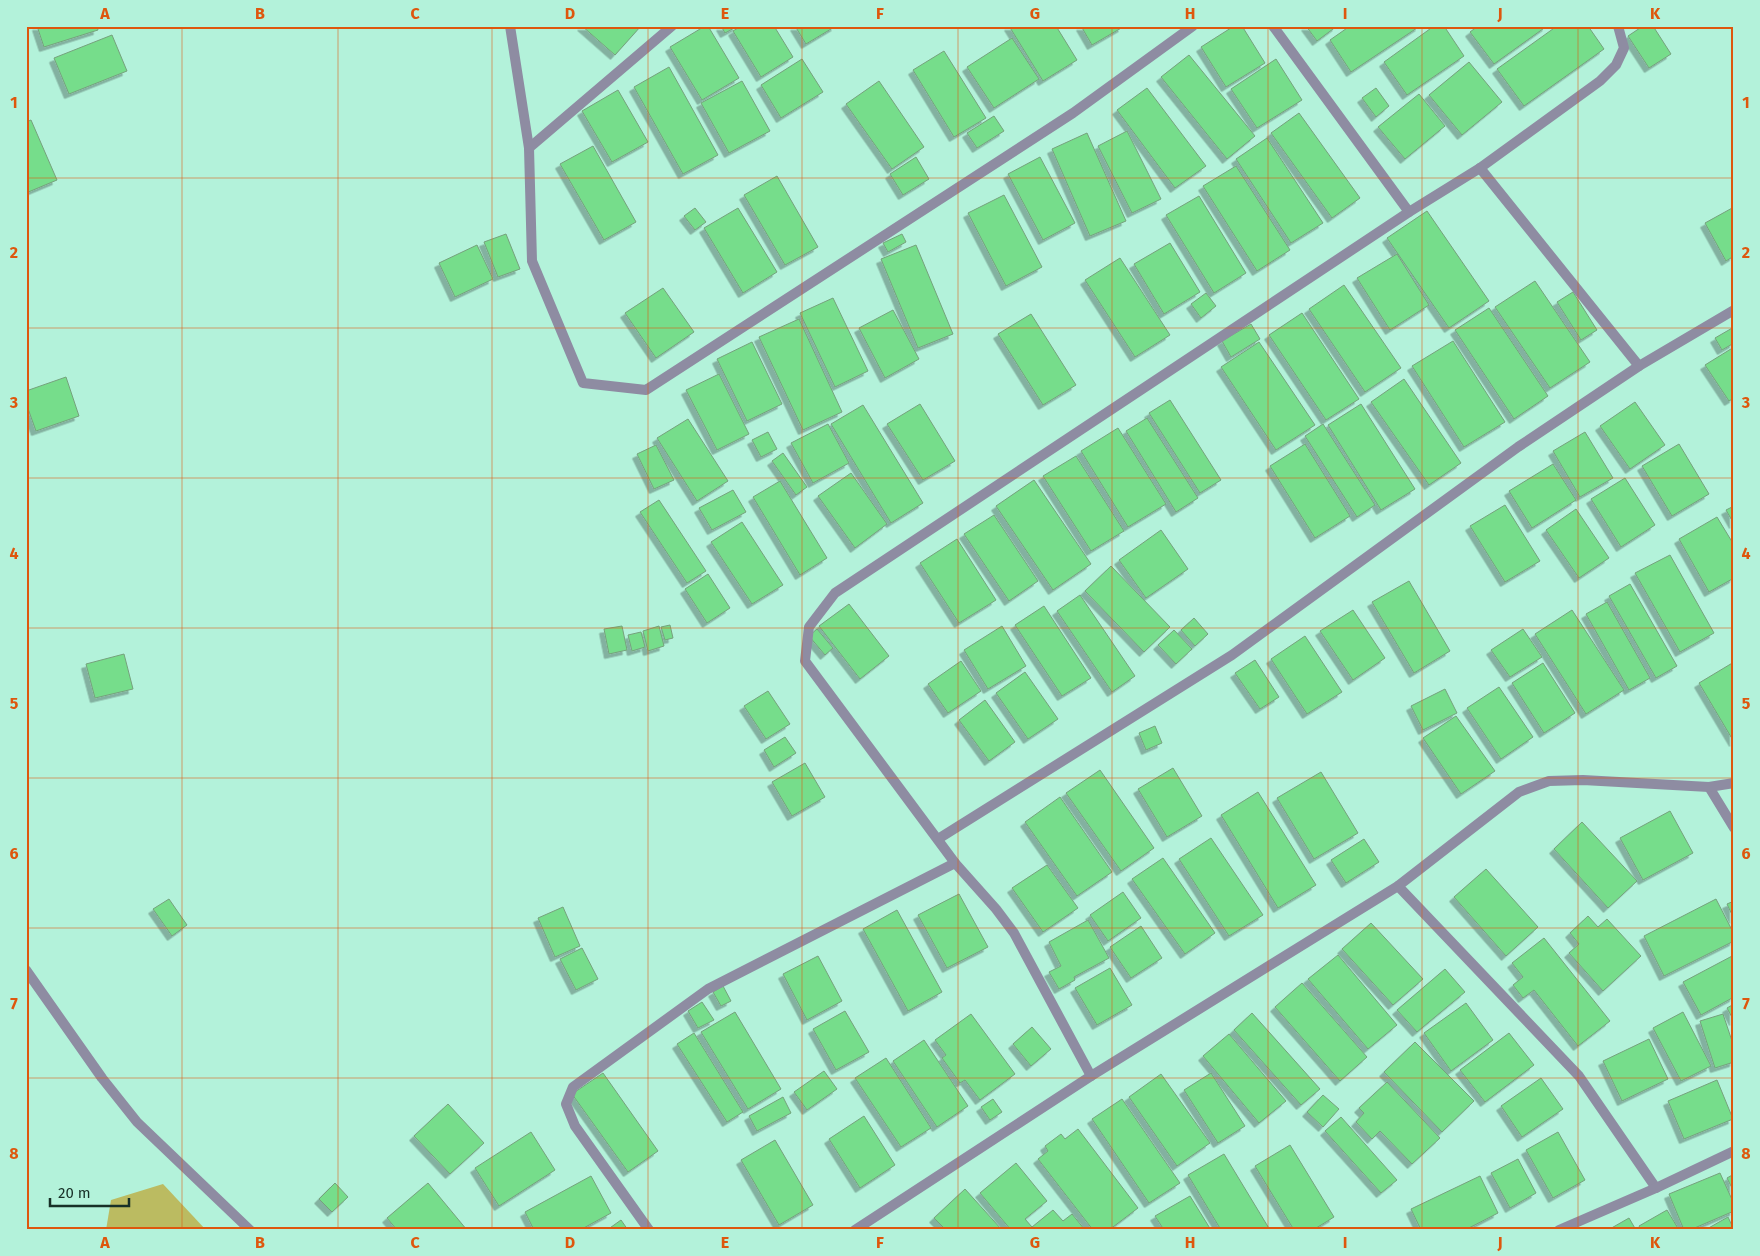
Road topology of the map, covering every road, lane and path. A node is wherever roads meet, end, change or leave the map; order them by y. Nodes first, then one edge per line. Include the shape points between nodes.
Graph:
1 (510, 26) edge
2 (672, 26) edge
3 (1193, 26) edge
4 (1273, 26) edge
5 (1618, 26) edge
6 (529, 148) junction
7 (1480, 168) junction
8 (1409, 212) junction
9 (1734, 310) edge
10 (1640, 366) junction
11 (1734, 783) edge
12 (1709, 787) junction
13 (1734, 828) edge
14 (938, 839) junction
15 (955, 863) junction
16 (1398, 886) junction
17 (26, 970) edge
18 (1091, 1076) junction
19 (1734, 1151) edge
20 (1656, 1188) junction
21 (250, 1230) edge
22 (649, 1230) edge
23 (854, 1230) edge
24 (1559, 1230) edge

1 - 6 street
2 - 6 street
3 - 6 street via 1073,113 646,390 583,383 532,261
4 - 8 street
5 - 7 street via 1624,48 1616,65 1600,81
7 - 8 street
7 - 10 street
8 - 14 street via 836,593 809,627 805,661
9 - 10 street
10 - 14 street via 1518,447 1232,655
11 - 12 street
12 - 13 street
12 - 16 street via 1549,781 1520,792
14 - 15 street
15 - 18 street via 1014,933
15 - 22 street via 708,990 573,1087 566,1104 575,1126
16 - 18 street
16 - 20 street via 1579,1076
17 - 21 street via 137,1122
18 - 23 street
19 - 20 street
20 - 24 street

